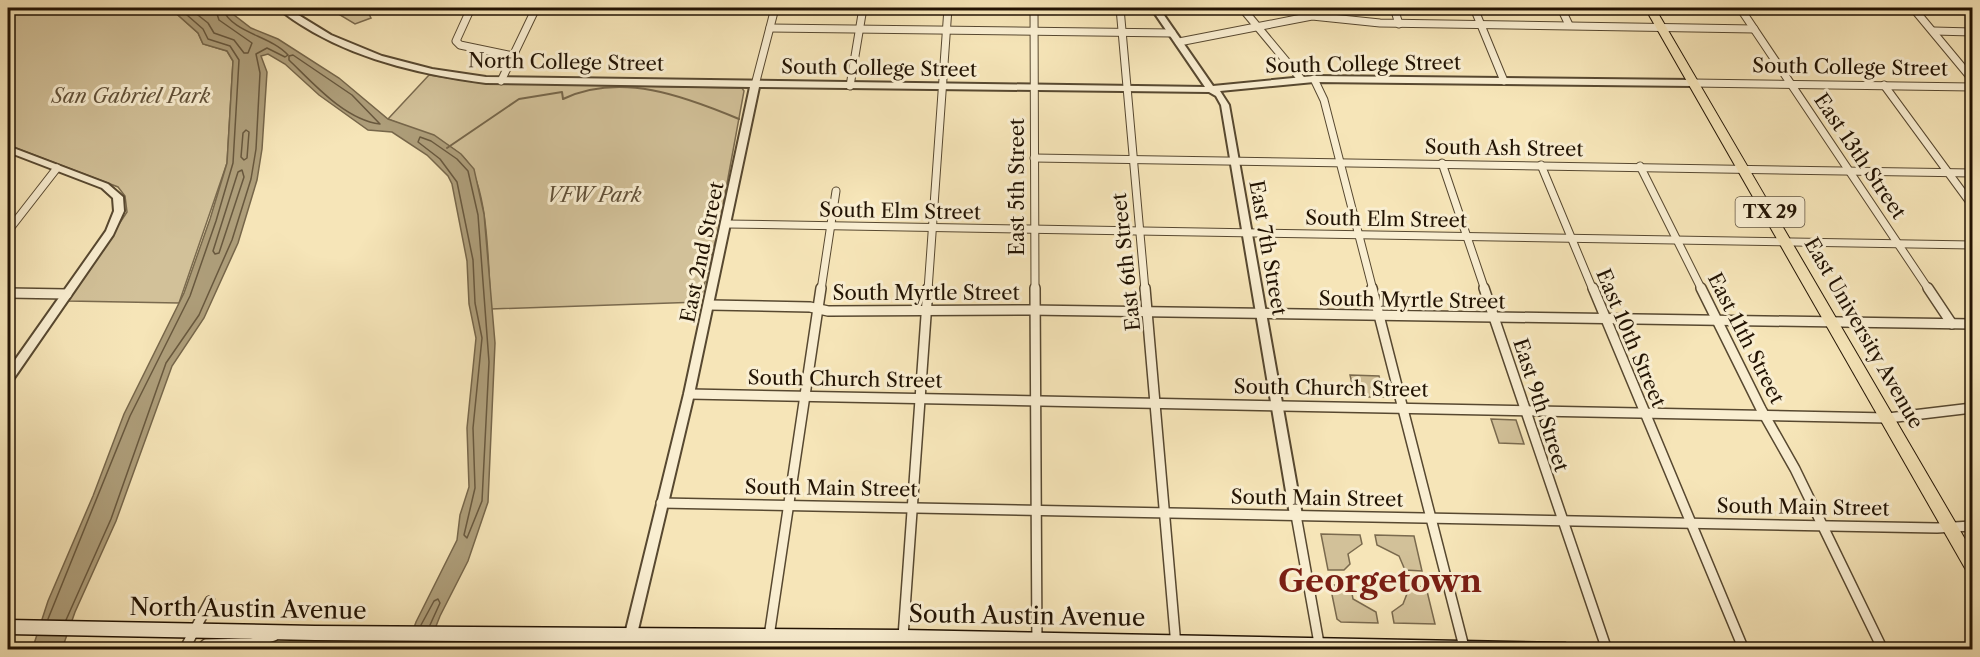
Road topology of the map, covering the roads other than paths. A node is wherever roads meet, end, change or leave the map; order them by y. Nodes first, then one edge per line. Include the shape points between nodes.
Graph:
1 (282, 8) edge
2 (471, 8) edge
3 (536, 8) edge
4 (775, 8) edge
5 (863, 8) edge
6 (948, 8) edge
7 (1034, 8) edge
8 (1120, 8) edge
9 (1155, 8) edge
10 (1242, 8) edge
11 (1321, 8) edge
12 (1394, 8) edge
13 (1474, 8) edge
14 (1560, 8) edge
15 (1650, 8) edge
16 (1740, 8) edge
17 (1913, 8) edge
18 (1325, 16) junction
19 (1399, 24) junction
20 (1481, 24) junction
21 (1257, 26) junction
22 (1569, 26) junction
23 (1661, 27) junction
24 (770, 28) junction
25 (859, 29) junction
26 (1754, 29) junction
27 (946, 30) junction
28 (1034, 32) junction
29 (1934, 32) junction
30 (1972, 32) edge
31 (1121, 33) junction
32 (1172, 33) junction
33 (1179, 42) junction
34 (513, 56) junction
35 (1314, 79) junction
36 (1972, 79) edge
37 (1301, 80) junction
38 (501, 81) junction
39 (1504, 81) junction
40 (1693, 83) junction
41 (1791, 84) junction
42 (755, 85) junction
43 (1884, 85) junction
44 (850, 86) junction
45 (942, 87) junction
46 (1972, 87) edge
47 (1034, 88) junction
48 (1211, 89) junction
49 (1127, 90) junction
50 (8, 149) edge
51 (1034, 158) junction
52 (1133, 159) junction
53 (1235, 160) junction
54 (1340, 161) junction
55 (1442, 163) junction
56 (1541, 165) junction
57 (1640, 166) junction
58 (57, 168) junction
59 (1745, 168) junction
60 (1850, 172) junction
61 (1948, 173) junction
62 (1972, 173) edge
63 (836, 190) dead end
64 (1972, 205) edge
65 (727, 224) junction
66 (831, 227) junction
67 (933, 228) junction
68 (1035, 229) junction
69 (1140, 230) junction
70 (8, 231) edge
71 (1247, 233) junction
72 (1359, 236) junction
73 (1469, 237) junction
74 (1572, 238) junction
75 (1676, 239) junction
76 (1786, 241) junction
77 (1898, 243) junction
78 (1972, 244) edge
79 (8, 293) edge
80 (67, 294) junction
81 (709, 305) junction
82 (819, 309) junction
83 (1036, 310) junction
84 (927, 311) junction
85 (1148, 312) junction
86 (1261, 314) junction
87 (1380, 315) junction
88 (1495, 317) junction
89 (1606, 319) junction
90 (1717, 320) junction
91 (1833, 322) junction
92 (1952, 324) junction
93 (1972, 324) edge
94 (8, 378) edge
95 (689, 394) junction
96 (806, 396) junction
97 (921, 399) junction
98 (1037, 400) junction
99 (1155, 403) junction
100 (1276, 405) junction
101 (1403, 407) junction
102 (1972, 408) edge
103 (1527, 410) junction
104 (1644, 412) junction
105 (1767, 416) junction
106 (1888, 418) junction
107 (661, 503) junction
108 (789, 506) junction
109 (912, 508) junction
110 (1038, 510) junction
111 (1164, 513) junction
112 (1296, 515) junction
113 (1431, 518) junction
114 (1562, 520) junction
115 (1692, 523) junction
116 (1820, 525) junction
117 (1950, 525) junction
118 (1972, 526) edge
119 (1972, 565) edge
120 (210, 601) dead end
121 (8, 627) edge
122 (194, 629) junction
123 (290, 631) junction
124 (488, 634) joint
125 (630, 634) junction
126 (768, 643) edge
127 (903, 643) edge
128 (1037, 645) edge
129 (1176, 645) edge
130 (1320, 647) edge
131 (1464, 648) edge
132 (184, 650) edge
133 (200, 650) edge
134 (627, 650) edge
135 (1565, 650) edge
136 (1607, 650) edge
137 (1744, 650) edge
138 (1883, 650) edge

1 - 38 street, North College Street via 334,39 391,62 458,77
2 - 34 street via 456,41
3 - 34 street
4 - 24 street, East 2nd Street
5 - 25 street
6 - 27 street
7 - 28 street, East 5th Street
8 - 31 street, East 6th Street
9 - 32 street, East 7th Street
10 - 21 street
11 - 18 street
12 - 19 street
13 - 20 street
14 - 22 street
15 - 23 main road, East University Avenue / TX 29
16 - 26 street, East 13th Street
17 - 29 street
18 - 19 street
18 - 21 street
19 - 20 street
20 - 22 street
20 - 39 street
21 - 33 street
21 - 37 street
22 - 23 street
23 - 26 street
23 - 40 main road, East University Avenue / TX 29
24 - 25 street
24 - 42 street, East 2nd Street
25 - 27 street
25 - 44 street
26 - 41 street, East 13th Street
27 - 28 street
27 - 45 street
28 - 31 street
28 - 47 street, East 5th Street
29 - 30 street
29 - 36 street
31 - 32 street
31 - 49 street, East 6th Street
32 - 33 street, East 7th Street
33 - 48 street, East 7th Street
34 - 38 street
35 - 37 street, South College Street
35 - 39 street, South College Street
35 - 54 street via 1324,100
37 - 48 street, South College Street
38 - 42 street, North College Street
39 - 40 street, South College Street
40 - 41 street, South College Street
40 - 59 main road, East University Avenue / TX 29
41 - 43 street, South College Street
41 - 60 street, East 13th Street
42 - 44 street, South College Street
42 - 65 street, East 2nd Street
43 - 46 street, South College Street
43 - 61 street
44 - 45 street, South College Street
45 - 47 street, South College Street
45 - 67 street
47 - 49 street, South College Street
47 - 51 street, East 5th Street
48 - 49 street, South College Street
48 - 53 street, East 7th Street via 1225,105
49 - 52 street, East 6th Street
50 - 58 street
51 - 52 street, South Ash Street
51 - 68 street, East 5th Street
52 - 53 street, South Ash Street
52 - 69 street, East 6th Street
53 - 54 street, South Ash Street
53 - 71 street, East 7th Street
54 - 55 street, South Ash Street
54 - 72 street
55 - 56 street, South Ash Street
55 - 73 street, East 9th Street
56 - 57 street, South Ash Street
56 - 74 street, East 10th Street
57 - 59 street, South Ash Street
57 - 75 street, East 11th Street
58 - 70 street
58 - 80 street via 113,190 119,200 116,223
59 - 60 street, South Ash Street
59 - 76 main road, East University Avenue / TX 29
60 - 61 street, South Ash Street
60 - 77 street, East 13th Street
61 - 62 street, South Ash Street
61 - 64 street
63 - 66 street
65 - 66 street, South Elm Street
65 - 81 street, East 2nd Street
66 - 67 street, South Elm Street
66 - 82 street
67 - 68 street, South Elm Street
67 - 84 street
68 - 69 street, South Elm Street
68 - 83 street, East 5th Street
69 - 71 street, South Elm Street
69 - 85 street, East 6th Street
71 - 72 street, South Elm Street
71 - 86 street, East 7th Street
72 - 73 street, South Elm Street
72 - 87 street
73 - 74 street, South Elm Street
73 - 88 street, East 9th Street
74 - 75 street, South Elm Street
74 - 89 street, East 10th Street
75 - 76 street, South Elm Street
75 - 90 street, East 11th Street
76 - 77 street, South Elm Street
76 - 91 main road, East University Avenue / TX 29
77 - 78 street, South Elm Street
77 - 92 street, East 13th Street
79 - 80 street
80 - 94 street
81 - 82 street, South Myrtle Street
81 - 95 street, East 2nd Street
82 - 84 street, South Myrtle Street
82 - 96 street
83 - 84 street, South Myrtle Street
83 - 85 street, South Myrtle Street
83 - 98 street, East 5th Street
84 - 97 street
85 - 86 street, South Myrtle Street
85 - 99 street, East 6th Street
86 - 87 street, South Myrtle Street
86 - 100 street, East 7th Street
87 - 88 street, South Myrtle Street
87 - 101 street
88 - 89 street, South Myrtle Street
88 - 103 street, East 9th Street
89 - 90 street, South Myrtle Street
89 - 104 street, East 10th Street
90 - 91 street, South Myrtle Street
90 - 105 street, East 11th Street
91 - 92 street, South Myrtle Street
91 - 106 main road, East University Avenue / TX 29
92 - 93 street, South Myrtle Street
95 - 96 street, South Church Street
95 - 107 street, East 2nd Street
96 - 97 street, South Church Street
96 - 108 street
97 - 98 street, South Church Street
97 - 109 street
98 - 99 street, South Church Street
98 - 110 street, East 5th Street
99 - 100 street, South Church Street
99 - 111 street, East 6th Street
100 - 101 street, South Church Street
100 - 112 street, East 7th Street
101 - 103 street, South Church Street
101 - 113 street
102 - 106 street, South Church Street
103 - 104 street, South Church Street
103 - 114 street, East 9th Street
104 - 105 street, South Church Street
104 - 115 street, East 10th Street
105 - 106 street, South Church Street
105 - 116 street, East 11th Street
106 - 117 main road, East University Avenue / TX 29
107 - 108 street, South Main Street
107 - 125 street, East 2nd Street
108 - 109 street, South Main Street
108 - 126 street
109 - 110 street, South Main Street
109 - 127 street
110 - 111 street, South Main Street
110 - 128 street, East 5th Street
111 - 112 street, South Main Street
111 - 129 street, East 6th Street
112 - 113 street, South Main Street
112 - 130 street
113 - 114 street, South Main Street
113 - 131 street
114 - 115 street, South Main Street
114 - 136 street, East 9th Street
115 - 116 street, South Main Street
115 - 137 street, East 10th Street
116 - 117 street, South Main Street
116 - 138 street, East 11th Street
117 - 118 street, South Main Street
117 - 119 main road, TX 29
120 - 122 street
121 - 122 main road, North Austin Avenue
122 - 123 main road, North Austin Avenue
122 - 132 street
123 - 124 main road, North Austin Avenue
123 - 133 street via 252,643 206,644
124 - 125 main road, South Austin Avenue
125 - 126 main road, South Austin Avenue
125 - 134 street
126 - 127 main road, South Austin Avenue
127 - 128 main road, South Austin Avenue
128 - 129 main road, South Austin Avenue
129 - 130 main road, South Austin Avenue
130 - 131 main road, South Austin Avenue
131 - 135 main road, South Austin Avenue

